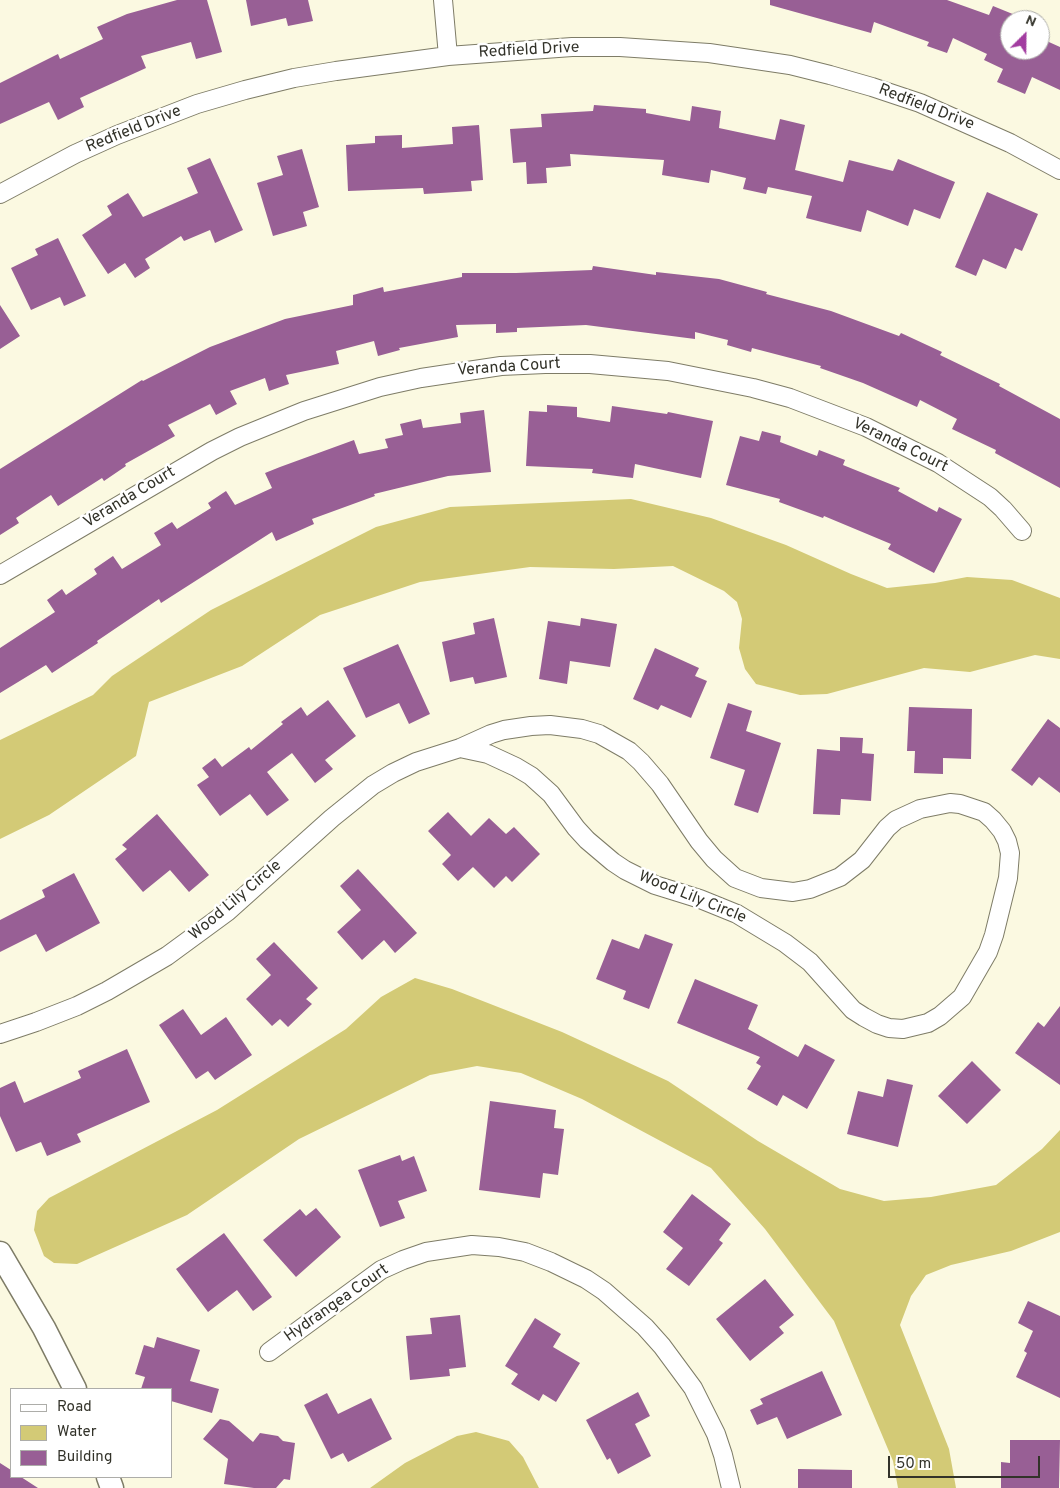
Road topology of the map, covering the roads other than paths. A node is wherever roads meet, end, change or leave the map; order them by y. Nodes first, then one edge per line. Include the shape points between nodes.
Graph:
1 (444, 0) edge
2 (448, 56) junction
3 (1060, 170) edge
4 (0, 194) edge
5 (1022, 531) dead end
6 (0, 575) edge
7 (460, 748) junction
8 (0, 1034) edge
9 (0, 1253) edge
10 (269, 1352) dead end
11 (74, 1388) edge
12 (731, 1488) edge

1 - 2 street
2 - 3 street, Redfield Drive via 620,47 709,53 790,65 920,103 1010,143
2 - 4 street, Redfield Drive via 303,77 197,104 75,154
5 - 6 street, Veranda Court via 990,497 938,463 866,427 790,398 668,371 590,364 536,364 461,370 421,378 295,414 212,451
7 - 7 street, Wood Lily Circle via 488,754 531,776 551,794 587,840 625,870 655,885 728,910 786,943 810,962 854,1010 877,1024 903,1029 928,1023 940,1016 962,997 988,952 1008,878 1010,853 1007,841 984,812 950,803 908,814 887,828 862,860 840,877 810,889 778,891 746,884 723,868 699,841 651,773 629,751 599,734 564,726 531,726 491,734
7 - 8 street, Wood Lily Circle via 416,762 373,785 227,912 167,956 77,1006
9 - 11 street
10 - 12 street, Hydrangea Court via 381,1270 403,1260 426,1252 472,1245 525,1252 586,1279 625,1308 651,1333 693,1388 716,1434

